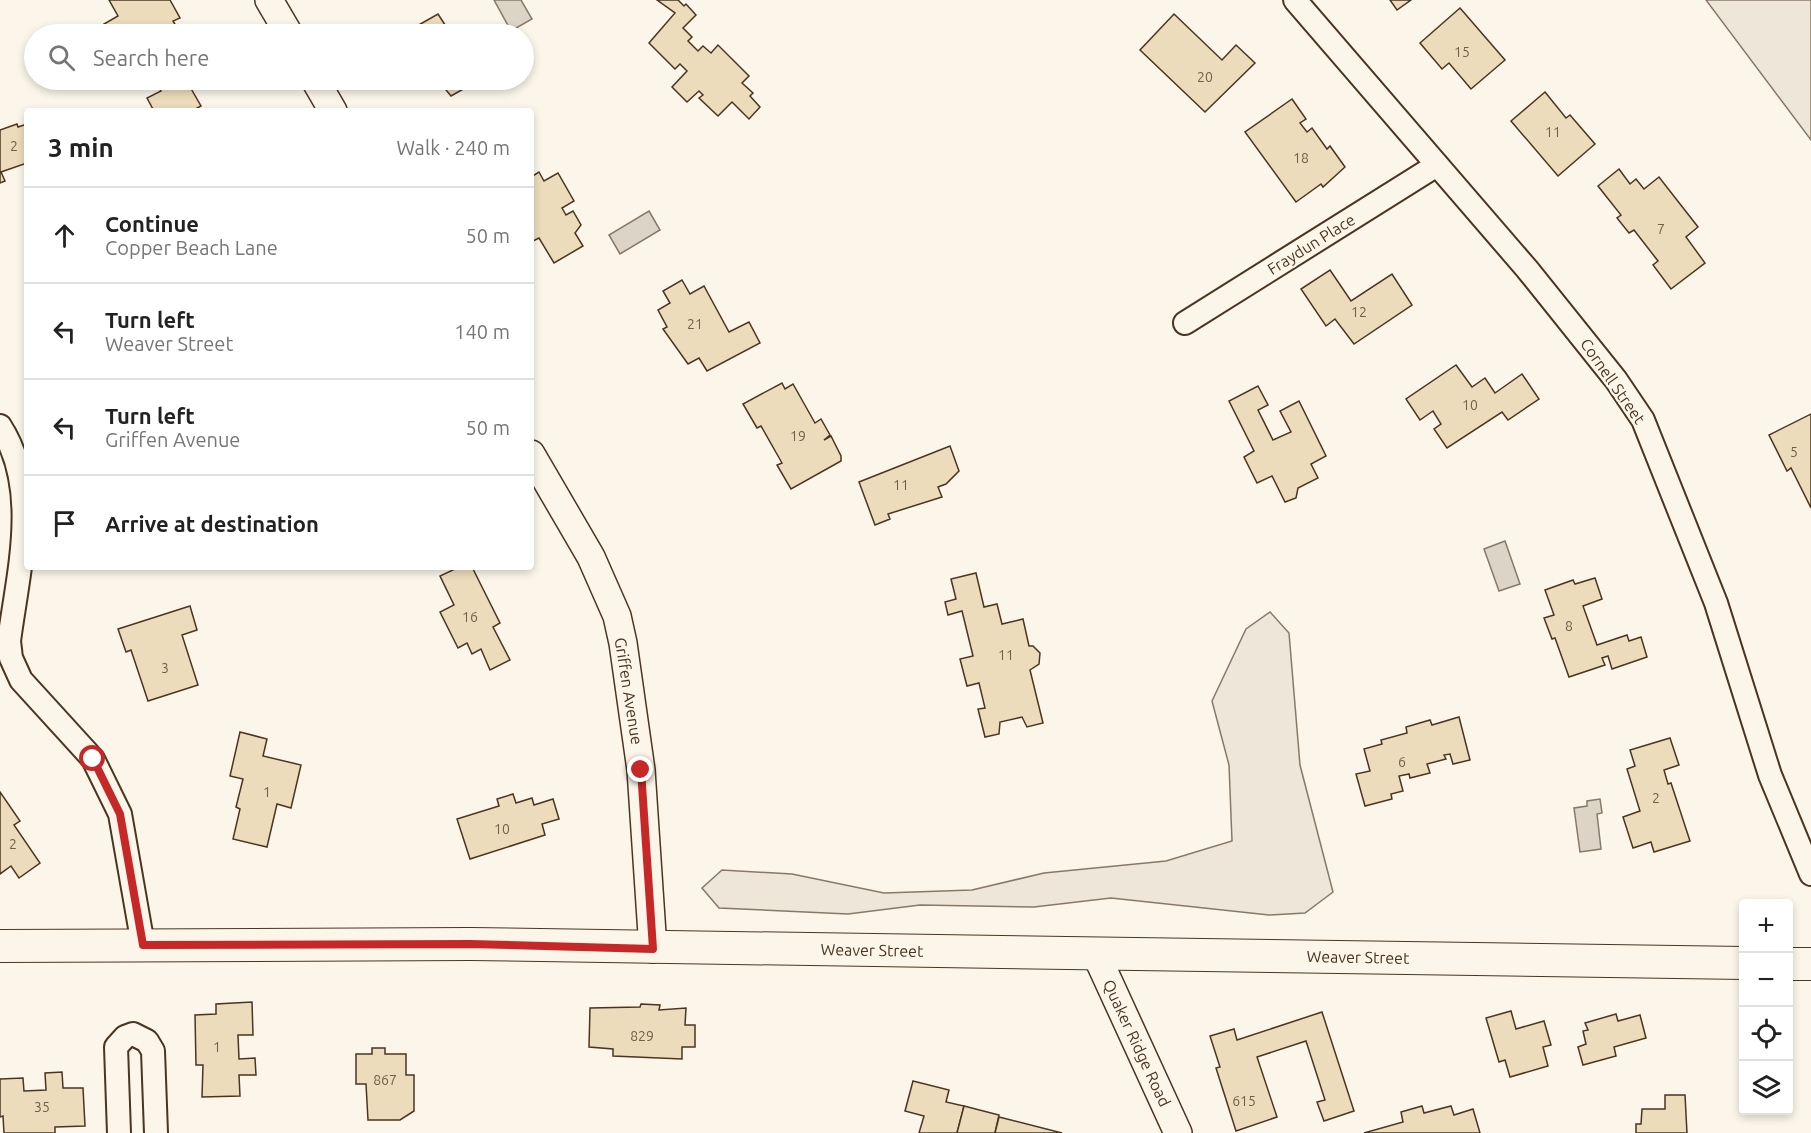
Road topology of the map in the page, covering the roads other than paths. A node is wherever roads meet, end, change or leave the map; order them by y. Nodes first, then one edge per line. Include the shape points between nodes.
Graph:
1 (269, 0) edge
2 (1295, 0) edge
3 (283, 24) edge
4 (321, 90) edge
5 (331, 108) edge
6 (1437, 165) junction
7 (1185, 323) dead end
8 (0, 426) edge
9 (534, 459) edge
10 (1811, 873) edge
11 (143, 945) junction
12 (0, 946) edge
13 (653, 949) junction
14 (1095, 952) junction
15 (1739, 963) edge
16 (1793, 964) edge
17 (1811, 964) edge
18 (119, 1133) edge
19 (156, 1133) edge
20 (1178, 1133) edge

1 - 3 street
2 - 6 street, Cornell Street
4 - 5 street
6 - 7 street, Fraydun Place
6 - 10 street, Cornell Street via 1534,278 1643,420 1716,603 1770,775
8 - 11 street via 9,440 22,488 24,523 9,641 11,658 21,681 93,759 120,814
9 - 13 street, Griffen Avenue via 591,557 624,643 641,770
11 - 12 main road, Weaver Street
11 - 13 main road, Weaver Street via 470,944
13 - 14 main road, Weaver Street
14 - 15 main road, Weaver Street
14 - 20 street, Quaker Ridge Road
16 - 17 main road
18 - 19 street via 116,1047 133,1034 147,1041 153,1051

